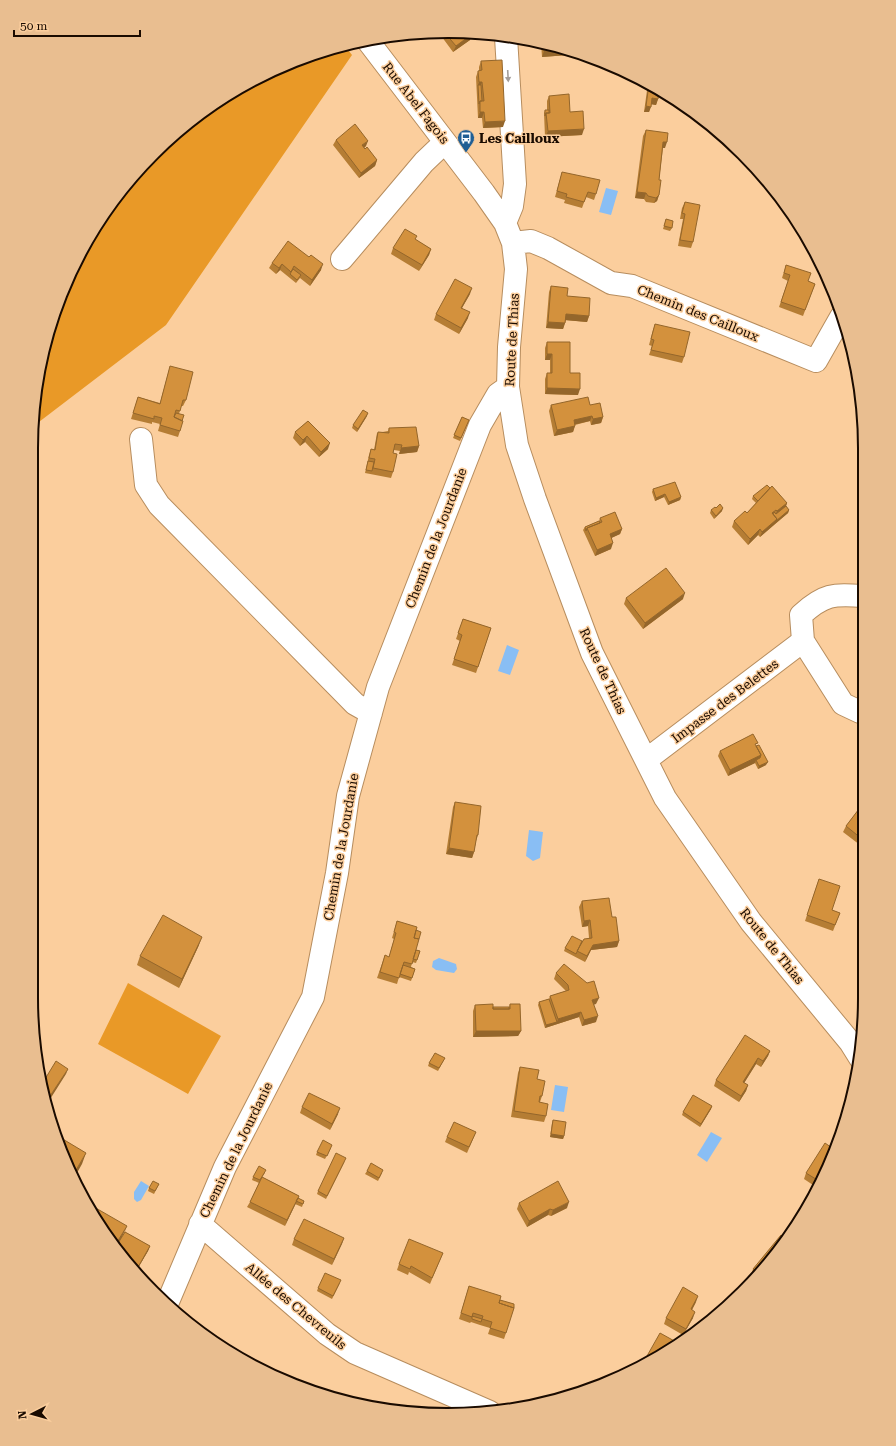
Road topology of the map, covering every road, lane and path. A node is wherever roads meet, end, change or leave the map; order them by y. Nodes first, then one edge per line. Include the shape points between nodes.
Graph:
1 (506, 43) edge
2 (372, 45) edge
3 (445, 142) junction
4 (509, 233) junction
5 (342, 259) dead end
6 (838, 324) edge
7 (508, 387) junction
8 (140, 440) dead end
9 (858, 596) edge
10 (803, 641) junction
11 (858, 711) edge
12 (371, 713) junction
13 (646, 760) junction
14 (855, 1040) edge
15 (200, 1224) junction
16 (169, 1298) edge
17 (478, 1407) edge

1 -> 4 street via 515,184
2 - 3 street, Rue Abel Fagois
3 - 4 street, Rue Abel Fagois
3 - 5 street via 424,162
4 - 6 street, Chemin des Cailloux via 548,248 611,283 632,286 816,361
4 - 7 street, Route de Thias via 516,269
7 - 12 street, Chemin de la Jourdanie via 498,394 480,425 378,688
7 - 13 street, Route de Thias via 517,445 537,506 592,653
8 - 12 street via 146,485 159,505 355,704
9 - 10 street via 838,594 816,602 801,615
10 - 11 street via 843,704
10 - 13 street, Impasse des Belettes
12 - 15 street, Chemin de la Jourdanie via 348,796 314,997 225,1167
13 - 14 street, Route de Thias via 665,798 751,922
15 - 16 street, Chemin de la Jourdanie
15 - 17 street, Allée des Chevreuils via 327,1334 355,1353

